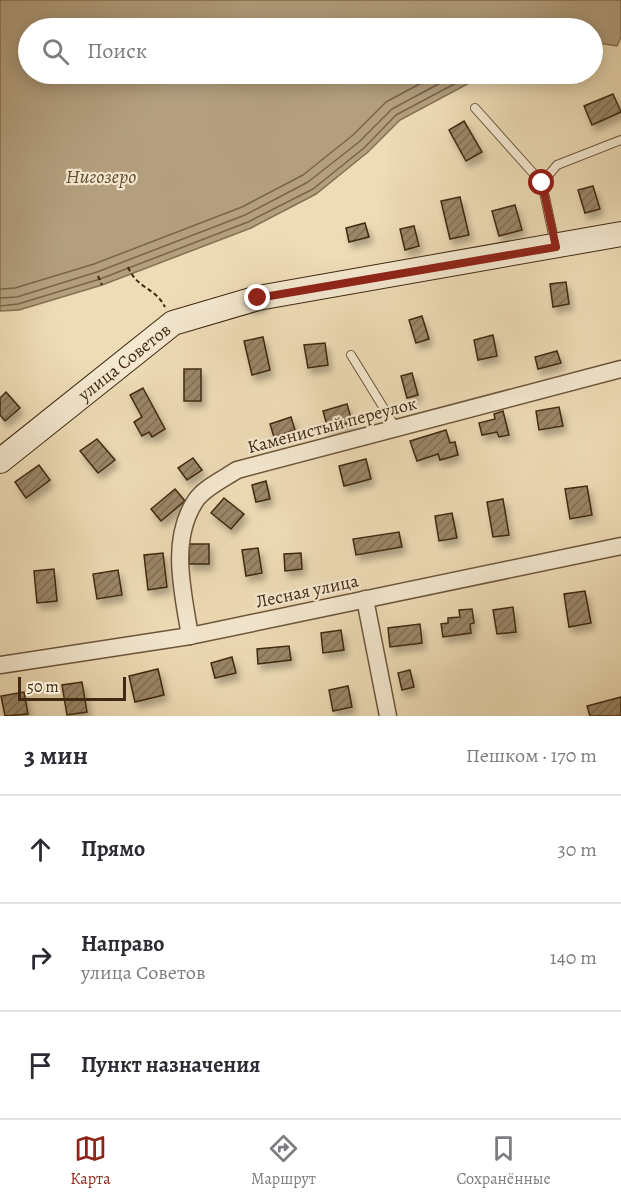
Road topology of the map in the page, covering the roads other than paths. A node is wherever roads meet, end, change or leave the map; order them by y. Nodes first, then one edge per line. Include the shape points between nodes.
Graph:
1 (475, 108) dead end
2 (621, 140) edge
3 (542, 183) junction
4 (621, 234) edge
5 (556, 247) junction
6 (351, 355) dead end
7 (621, 369) edge
8 (396, 428) junction
9 (0, 461) edge
10 (621, 546) edge
11 (365, 599) junction
12 (190, 636) junction
13 (0, 665) edge
14 (388, 716) edge

1 - 3 lane
2 - 3 lane via 557,165
3 - 5 lane
4 - 5 main road, улица Советов
5 - 9 main road, улица Советов via 258,298 172,324
6 - 8 lane
7 - 8 street, Каменистый переулок
8 - 12 street, Каменистый переулок via 237,470 197,499 183,530 180,572
10 - 11 street, Лесная улица
11 - 12 street, Лесная улица
11 - 14 street
12 - 13 street, Лесная улица

